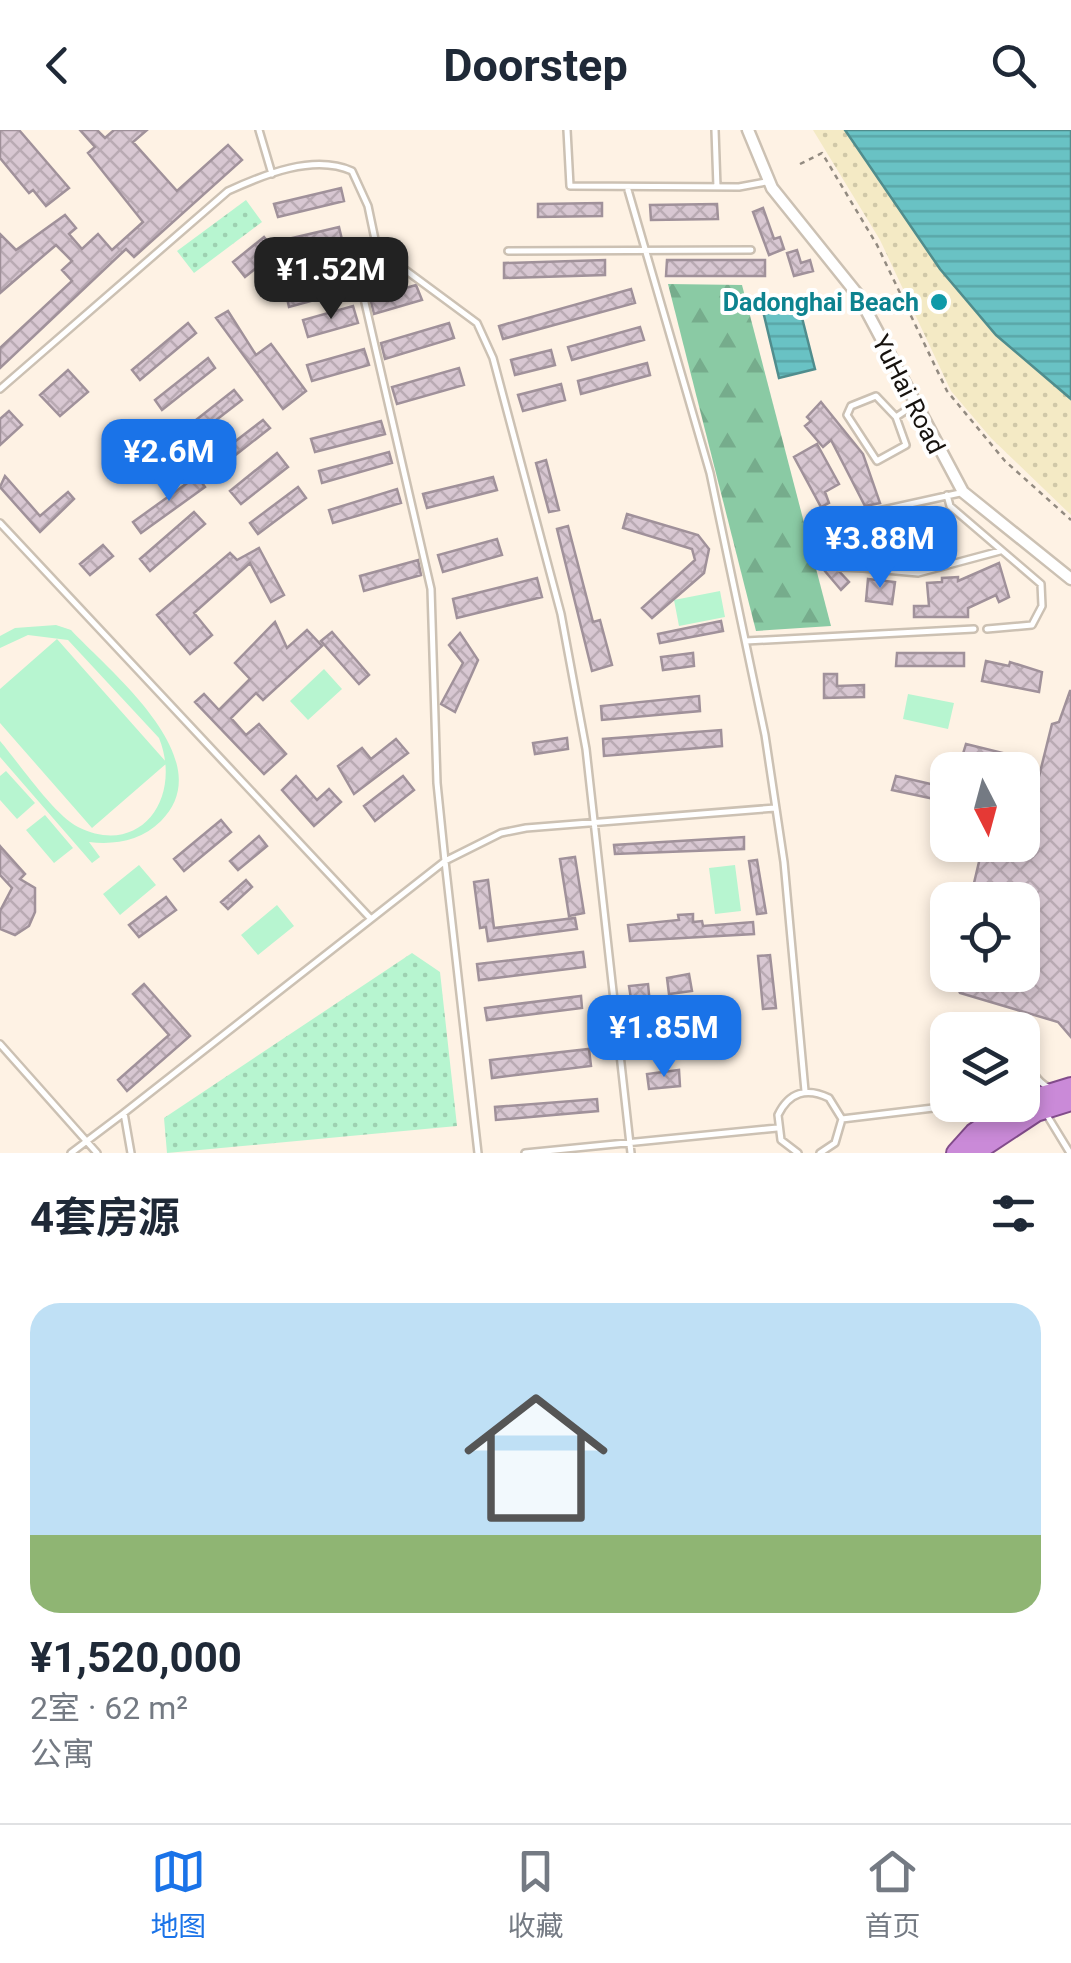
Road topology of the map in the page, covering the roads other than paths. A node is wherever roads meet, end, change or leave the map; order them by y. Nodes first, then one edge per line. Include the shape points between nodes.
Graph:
1 (259, 130) edge
2 (567, 130) edge
3 (715, 130) edge
4 (748, 130) edge
5 (272, 174) junction
6 (769, 181) junction
7 (717, 188) junction
8 (628, 190) junction
9 (377, 249) junction
10 (508, 250) dead end
11 (751, 250) dead end
12 (644, 252) junction
13 (0, 389) edge
14 (914, 405) junction
15 (896, 417) junction
16 (963, 492) junction
17 (946, 496) junction
18 (860, 515) junction
19 (0, 523) edge
20 (1000, 552) junction
21 (863, 568) junction
22 (1071, 579) edge
23 (974, 629) dead end
24 (987, 629) dead end
25 (746, 641) junction
26 (776, 808) junction
27 (595, 824) junction
28 (445, 861) junction
29 (370, 919) junction
30 (0, 1044) edge
31 (806, 1091) junction
32 (1058, 1096) edge
33 (930, 1108) edge
34 (124, 1114) junction
35 (842, 1119) junction
36 (990, 1122) edge
37 (777, 1128) junction
38 (86, 1142) junction
39 (629, 1142) junction
40 (71, 1153) edge
41 (97, 1153) edge
42 (130, 1153) edge
43 (478, 1153) edge
44 (525, 1153) edge
45 (630, 1153) edge
46 (798, 1153) edge
47 (820, 1153) edge
48 (956, 1153) edge
49 (974, 1153) edge
50 (1070, 1153) edge

1 - 5 lane
2 - 8 lane via 570,186
3 - 7 lane
4 - 6 street, YuHai Road
5 - 9 lane via 334,163 352,171
5 - 13 lane via 228,191
6 - 7 lane
6 - 14 street, YuHai Road via 858,295
7 - 8 lane
8 - 12 lane
9 - 27 lane via 477,323 492,358 561,614
9 - 28 lane via 363,294 431,589
10 - 12 lane
11 - 12 lane
12 - 25 lane via 710,473
14 - 15 lane
14 - 16 street, YuHai Road
15 - 15 lane via 876,396 851,406 847,415 877,461 906,446
16 - 17 lane
16 - 22 street, YuHai Road
17 - 18 lane
17 - 20 lane
18 - 21 lane
18 - 21 lane via 830,538 830,553 838,566
19 - 29 lane
20 - 21 lane via 918,574
20 - 24 lane via 1041,584 1042,606 1032,626
23 - 25 lane
25 - 26 lane
26 - 27 lane
26 - 31 lane
27 - 28 lane via 502,833
27 - 39 lane
28 - 29 lane
28 - 43 lane
29 - 34 lane
30 - 38 lane
31 - 35 lane via 830,1098
31 - 37 lane via 784,1104
32 - 49 highway
32 - 50 lane
33 - 35 lane
34 - 38 lane
34 - 42 lane
35 - 47 lane via 835,1143
36 - 48 highway
37 - 39 lane
37 - 46 lane
38 - 40 lane
38 - 41 lane
39 - 44 lane
39 - 45 lane

